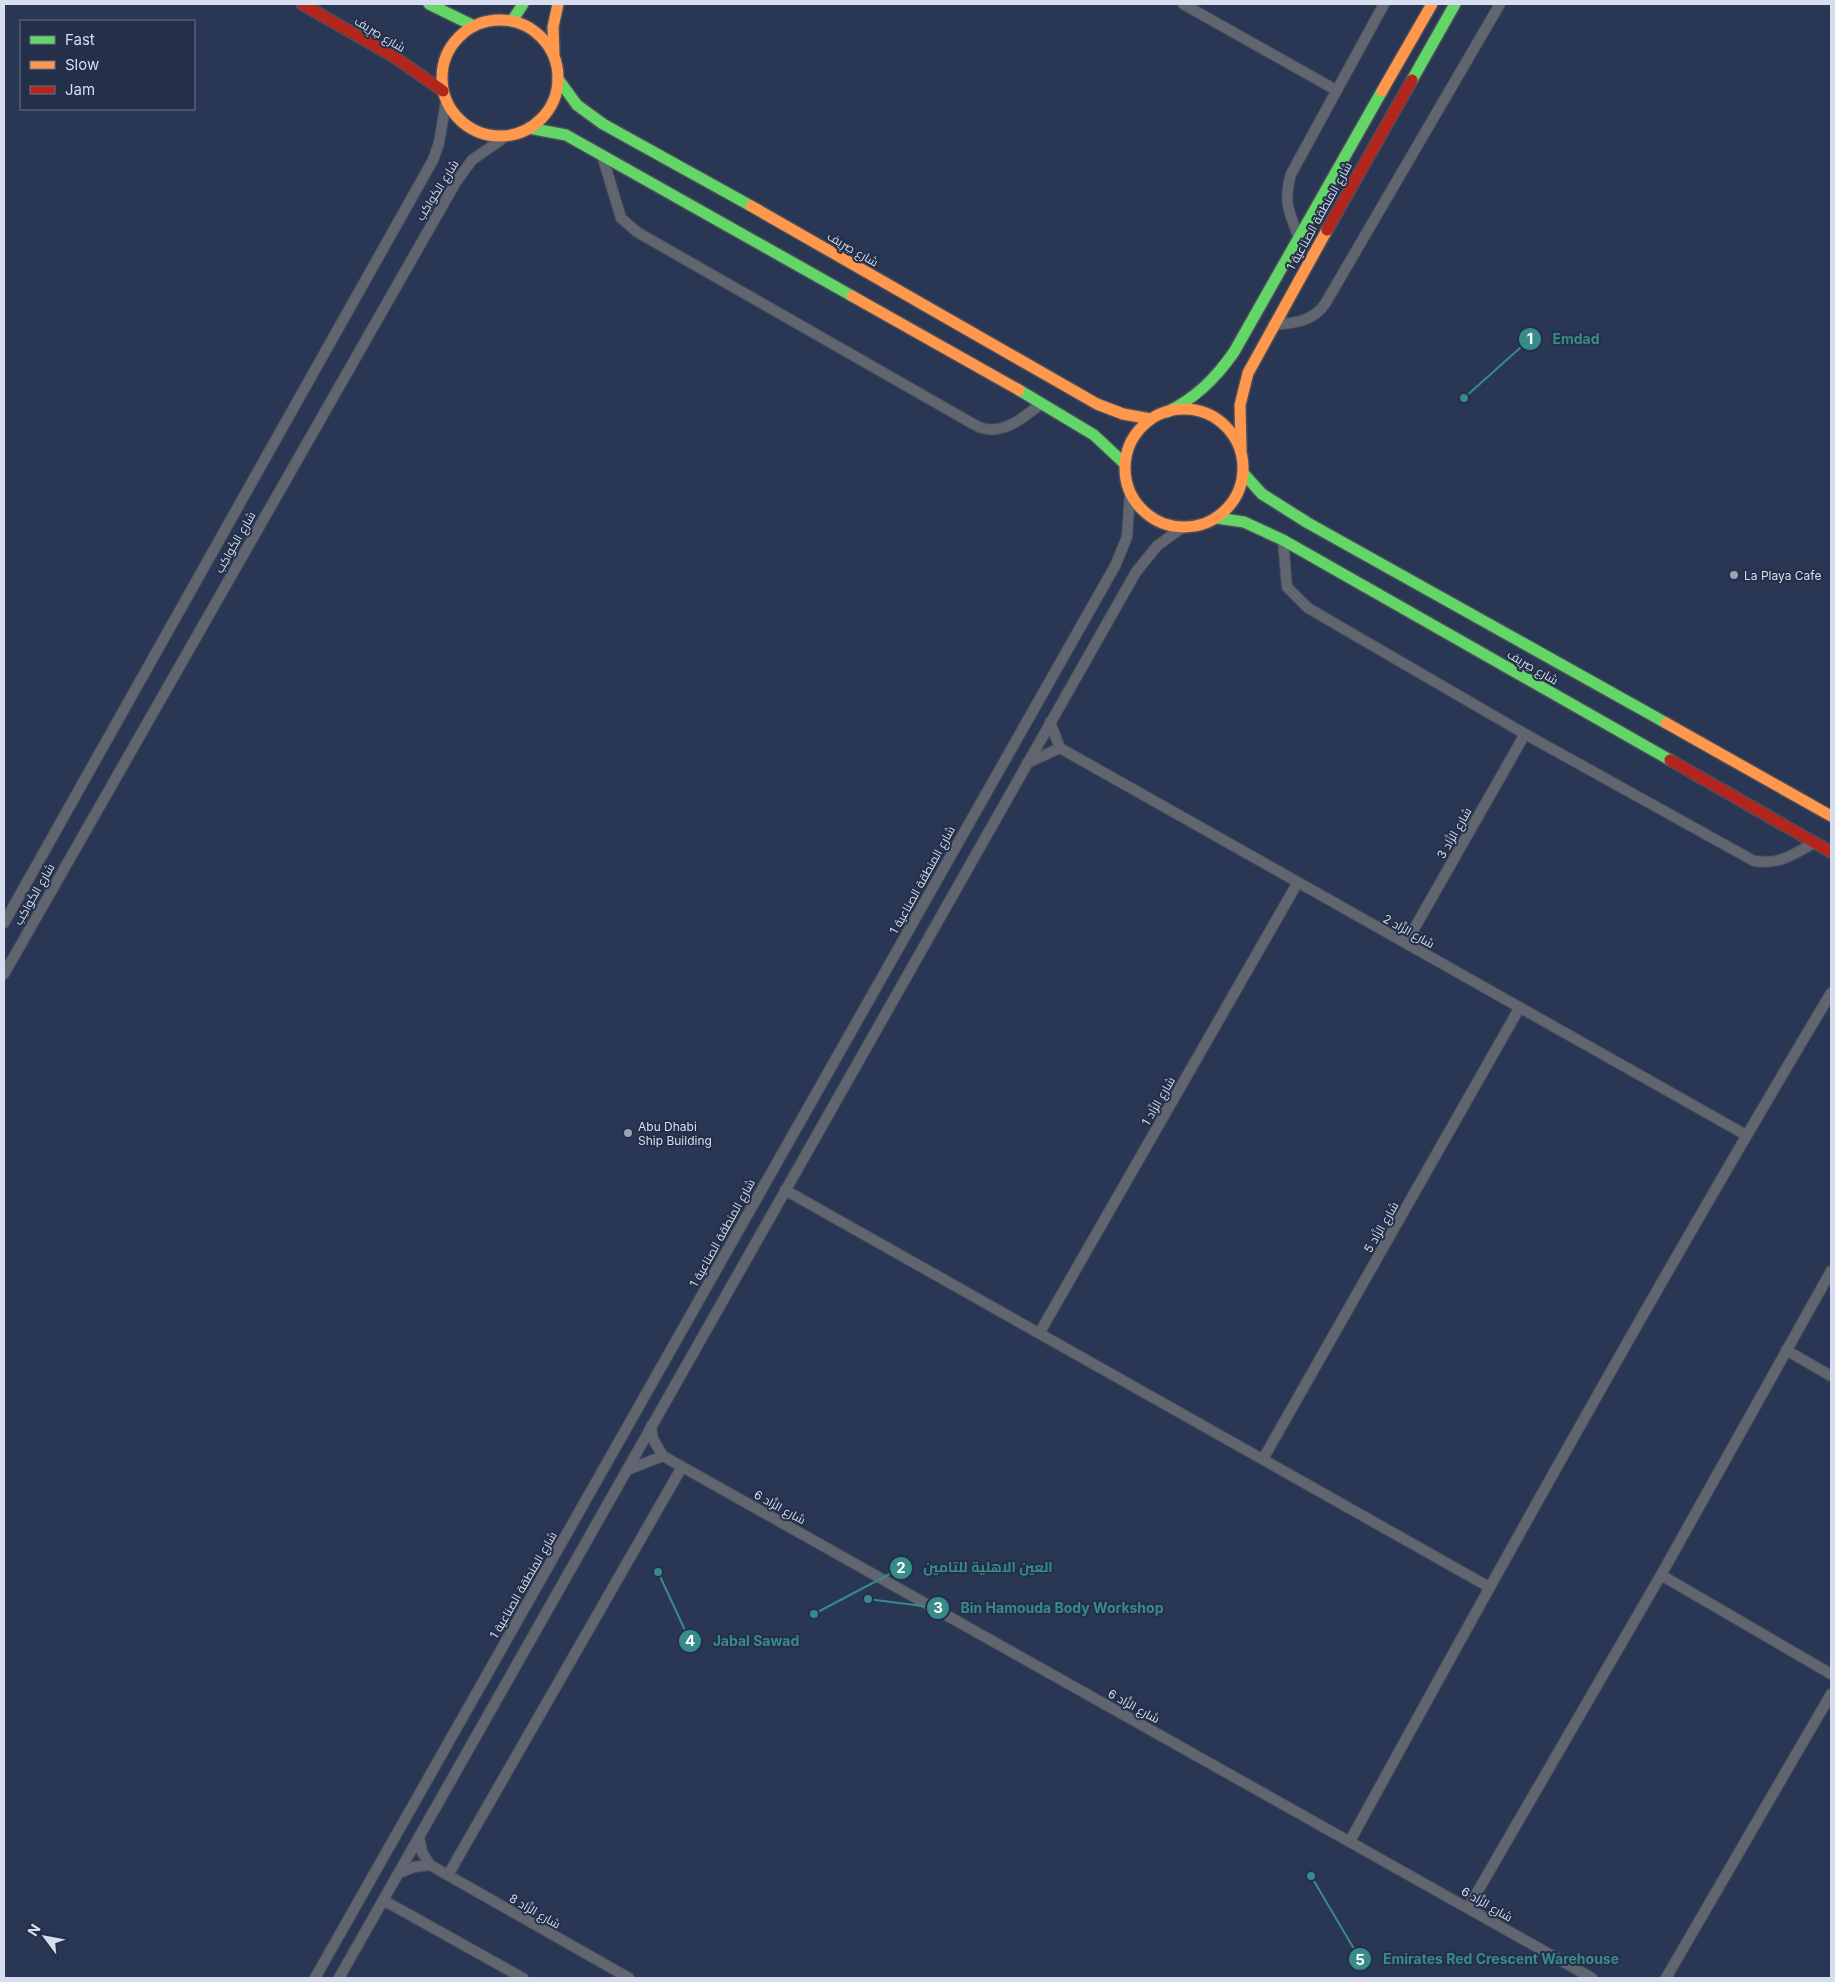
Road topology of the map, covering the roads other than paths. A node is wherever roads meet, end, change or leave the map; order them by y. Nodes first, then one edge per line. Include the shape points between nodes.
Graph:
1 (302, 4) edge
2 (429, 4) edge
3 (523, 4) edge
4 (558, 4) edge
5 (1183, 4) edge
6 (1384, 4) edge
7 (1432, 4) edge
8 (1455, 4) edge
9 (1500, 4) edge
10 (512, 21) junction
11 (474, 26) junction
12 (555, 59) junction
13 (558, 79) junction
14 (1336, 90) junction
15 (444, 96) junction
16 (530, 128) junction
17 (505, 137) junction
18 (602, 155) junction
19 (1299, 238) junction
20 (1273, 325) junction
21 (1042, 403) junction
22 (1167, 412) junction
23 (1151, 419) junction
24 (1241, 451) junction
25 (1125, 464) junction
26 (1243, 473) junction
27 (1130, 493) junction
28 (1217, 518) junction
29 (1183, 527) junction
30 (1283, 540) junction
31 (1050, 722) junction
32 (1525, 734) junction
33 (1060, 748) junction
34 (1027, 763) junction
35 (1831, 816) edge
36 (1814, 843) junction
37 (1831, 852) edge
38 (1298, 882) junction
39 (4, 923) edge
40 (1406, 943) junction
41 (4, 974) edge
42 (1831, 993) edge
43 (1520, 1007) junction
44 (1746, 1135) junction
45 (785, 1190) junction
46 (1831, 1272) edge
47 (1040, 1332) junction
48 (1786, 1350) junction
49 (1831, 1376) edge
50 (651, 1426) junction
51 (663, 1456) junction
52 (1263, 1459) junction
53 (682, 1467) junction
54 (627, 1470) junction
55 (1661, 1575) junction
56 (1489, 1587) junction
57 (1831, 1674) edge
58 (1831, 1694) edge
59 (419, 1837) junction
60 (1350, 1842) junction
61 (430, 1865) junction
62 (399, 1873) junction
63 (448, 1875) junction
64 (383, 1900) junction
65 (1468, 1908) junction
66 (316, 1978) edge
67 (339, 1978) edge
68 (523, 1978) edge
69 (629, 1978) edge
70 (1592, 1978) edge
71 (1666, 1978) edge

1 - 15 main road, شارع صِرِيف via 396,58
2 - 11 main road
3 - 10 main road
4 - 12 main road via 553,27
5 - 14 street
6 - 14 street
7 - 19 main road, شارع المنطقة الصناعية 1
8 - 20 main road, شارع المنطقة الصناعية 1
9 - 20 street via 1325,304 1306,320
10 - 11 main road via 499,20
10 - 12 main road via 539,34
11 - 15 main road via 461,34 447,53 441,75
12 - 13 main road
13 - 16 main road via 553,102
13 - 23 main road, شارع صِرِيف via 573,103 596,120 1097,404 1123,414
14 - 19 street via 1291,174 1287,189 1287,207
15 - 17 main road via 452,112 470,128 481,134
15 - 39 street, شارع الكَواكِب via 439,144 433,160
16 - 17 main road
16 - 18 main road via 557,132
17 - 41 street, شارع الكَواكِب via 472,160 456,182
18 - 21 main road
18 - 21 street via 621,218 637,232 976,425 994,430 1016,424
19 - 22 main road, شارع المنطقة الصناعية 1 via 1218,376 1186,403
20 - 24 main road, شارع المنطقة الصناعية 1 via 1241,389 1237,424
21 - 25 main road via 1094,435
22 - 23 main road
22 - 24 main road via 1186,409 1204,412 1220,421 1233,435
23 - 25 main road via 1129,447
24 - 26 main road
25 - 27 main road
26 - 28 main road via 1239,490 1230,506
26 - 35 main road, شارع صِرِيف via 1262,494 1308,523
27 - 29 main road via 1152,518 1166,525
27 - 66 street, شارع المنطقة الصناعية 1 via 1127,537 1115,566
28 - 29 main road
28 - 30 main road, شارع صِرِيف via 1244,522
29 - 31 street via 1142,562
30 - 32 street via 1287,587 1308,608
30 - 36 main road, شارع صِرِيف
31 - 33 street
31 - 34 street
32 - 36 street via 1754,861 1769,863 1785,859
32 - 40 street, شارع الزَّاد 3
33 - 34 street
33 - 38 street, شارع الزَّاد 2
34 - 45 street
36 - 37 main road, شارع صِرِيف
38 - 40 street, شارع الزَّاد 2
38 - 47 street, شارع الزَّاد 1
40 - 43 street, شارع الزَّاد 2
42 - 44 street
43 - 44 street, شارع الزَّاد 2
43 - 52 street, شارع الزَّاد 5
44 - 56 street
45 - 47 street
45 - 50 street
46 - 48 street
47 - 52 street
48 - 49 street
48 - 55 street
50 - 51 street via 653,1439
50 - 54 street
51 - 53 street, شارع الزَّاد 6
51 - 54 street
52 - 56 street
53 - 60 street, شارع الزَّاد 6
53 - 63 street
54 - 59 street
55 - 57 street
55 - 65 street
56 - 60 street
58 - 71 street
59 - 61 street via 422,1852
59 - 62 street
60 - 65 street, شارع الزَّاد 6
61 - 62 street
61 - 63 street, شارع الزَّاد 8
62 - 64 street
63 - 69 street, شارع الزَّاد 8
64 - 67 street
64 - 68 street
65 - 70 street, شارع الزَّاد 6

